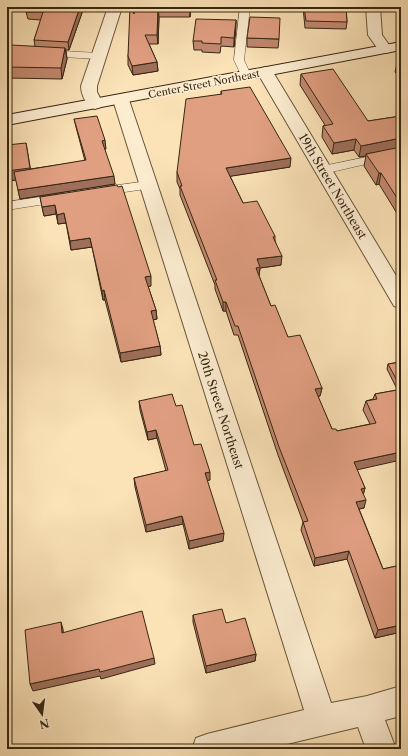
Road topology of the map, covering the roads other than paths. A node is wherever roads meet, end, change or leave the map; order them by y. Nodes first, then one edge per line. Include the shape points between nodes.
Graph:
1 (115, 7) edge
2 (245, 7) edge
3 (373, 7) edge
4 (401, 46) edge
5 (385, 49) junction
6 (7, 51) edge
7 (99, 56) junction
8 (265, 72) junction
9 (246, 75) junction
10 (121, 100) junction
11 (94, 104) junction
12 (7, 120) edge
13 (401, 154) edge
14 (323, 170) junction
15 (148, 185) junction
16 (93, 193) edge
17 (69, 197) edge
18 (7, 206) edge
19 (401, 301) edge
20 (401, 701) edge
21 (367, 711) junction
22 (322, 720) junction
23 (207, 749) edge
24 (381, 749) edge

1 - 7 street
2 - 9 lane via 239,60
3 - 5 street via 375,35
4 - 5 street, Center Street Northeast
5 - 8 street, Center Street Northeast
6 - 7 lane
7 - 11 street via 89,86
8 - 9 street, Center Street Northeast
8 - 14 street, 19th Street Northeast
9 - 10 street, Center Street Northeast
10 - 11 street, Center Street Northeast
10 - 15 street, 20th Street Northeast
11 - 12 street, Center Street Northeast
13 - 14 lane
14 - 19 street, 19th Street Northeast
15 - 16 lane
15 - 22 street, 20th Street Northeast
17 - 18 lane
20 - 21 street
21 - 22 street
21 - 24 street
22 - 23 street

